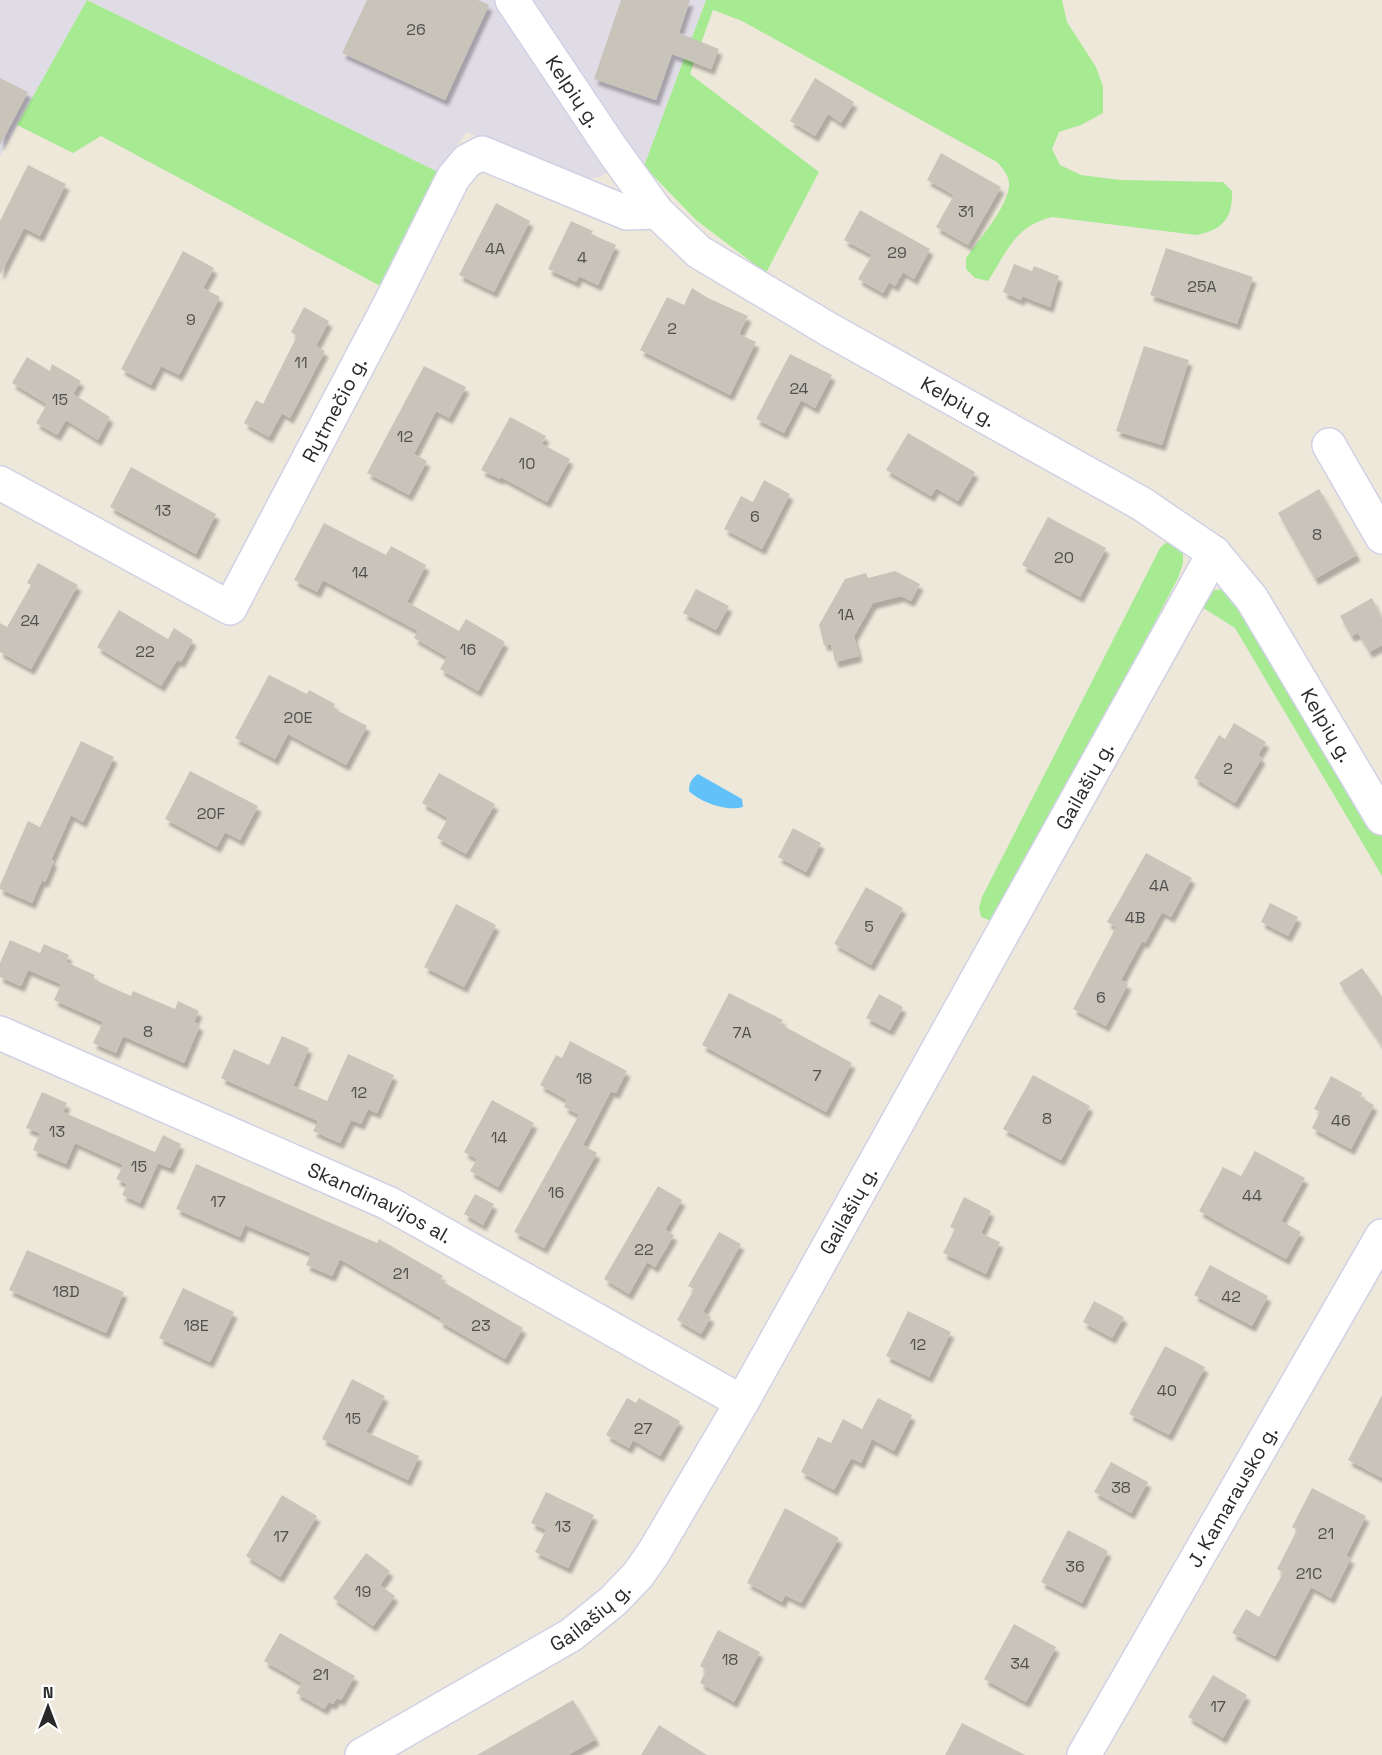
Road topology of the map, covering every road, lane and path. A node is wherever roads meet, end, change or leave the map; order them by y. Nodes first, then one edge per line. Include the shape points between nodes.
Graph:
1 (512, 0) edge
2 (657, 212) junction
3 (1329, 445) dead end
4 (0, 483) edge
5 (1382, 537) edge
6 (1214, 553) junction
7 (1382, 818) edge
8 (0, 1033) edge
9 (1382, 1236) edge
10 (742, 1402) junction
11 (371, 1753) edge
12 (1084, 1755) edge

1 - 2 street, Kelpių g.
2 - 4 street, Rytmečio g. via 627,213 482,153 467,161 453,178 230,608
2 - 6 street, Kelpių g. via 699,252 828,329 1142,504
3 - 5 street
6 - 7 street, Kelpių g. via 1252,599
6 - 10 street, Gailašių g.
8 - 10 street, Skandinavijos al. via 388,1203
9 - 12 street, J. Kamarausko g.
10 - 11 street, Gailašių g. via 654,1552 613,1602 571,1635

